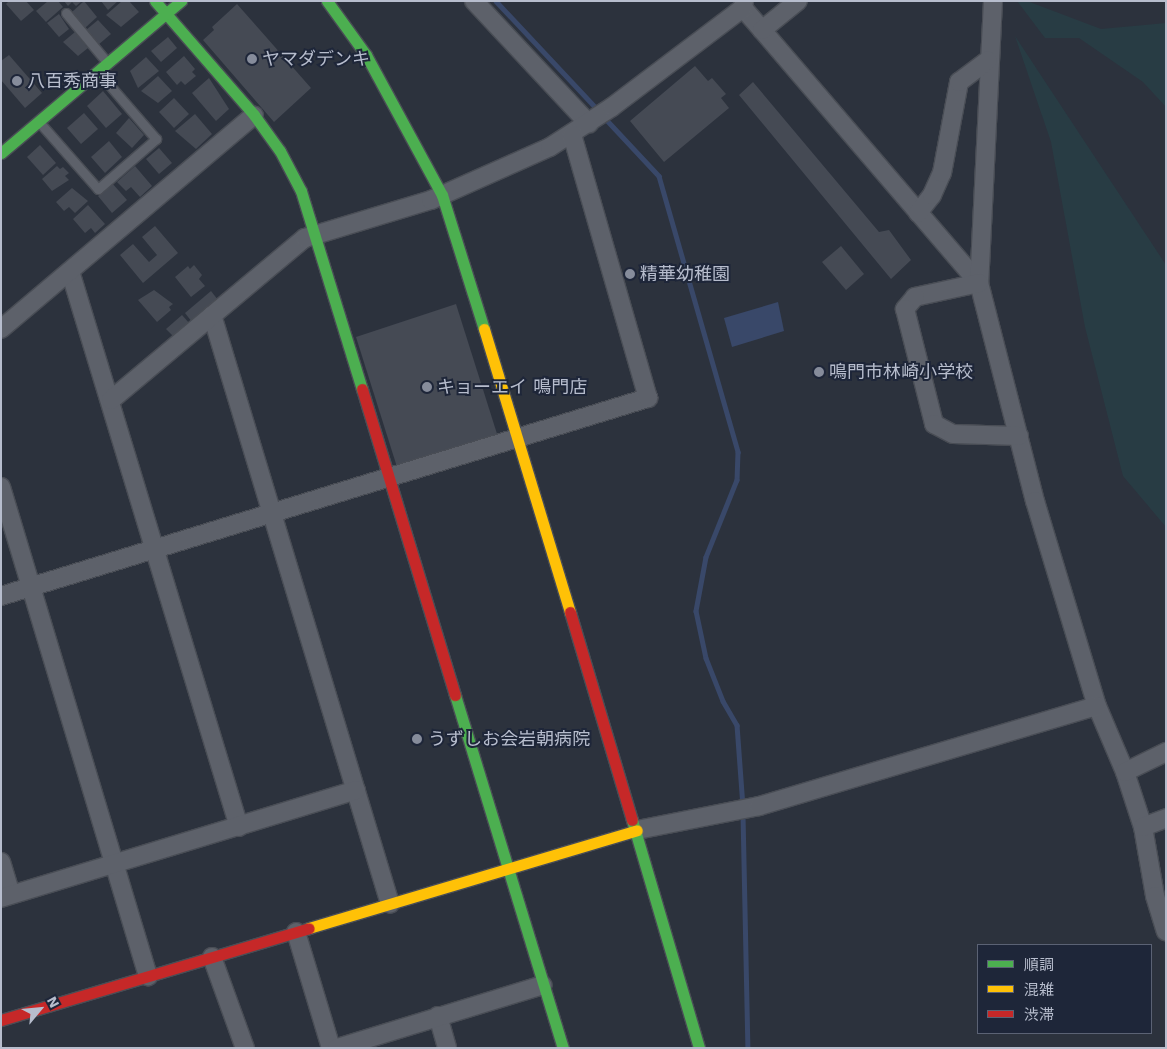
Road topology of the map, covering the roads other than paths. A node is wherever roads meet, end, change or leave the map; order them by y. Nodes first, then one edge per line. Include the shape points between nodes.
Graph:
1 (155, 1) edge
2 (181, 1) edge
3 (327, 1) edge
4 (474, 1) edge
5 (798, 1) edge
6 (993, 1) edge
7 (744, 5) edge
8 (66, 13) dead end
9 (166, 14) junction
10 (762, 30) junction
11 (988, 60) junction
12 (108, 63) junction
13 (98, 71) junction
14 (254, 115) junction
15 (38, 121) junction
16 (592, 122) junction
17 (572, 135) junction
18 (1, 153) edge
19 (442, 195) junction
20 (918, 213) junction
21 (314, 234) junction
22 (70, 271) junction
23 (978, 283) junction
24 (212, 315) junction
25 (1, 329) edge
26 (111, 400) junction
27 (1019, 436) junction
28 (519, 438) junction
29 (390, 479) junction
30 (1, 487) edge
31 (273, 514) junction
32 (156, 550) junction
33 (32, 587) junction
34 (1, 596) edge
35 (1097, 706) junction
36 (1166, 752) edge
37 (1125, 772) junction
38 (356, 790) junction
39 (1166, 818) edge
40 (239, 827) junction
41 (1143, 827) junction
42 (637, 830) junction
43 (1, 862) edge
44 (116, 865) junction
45 (507, 869) junction
46 (6, 896) edge
47 (390, 904) junction
48 (1166, 931) edge
49 (296, 932) junction
50 (212, 957) junction
51 (148, 976) junction
52 (543, 984) junction
53 (438, 1016) junction
54 (1, 1020) edge
55 (245, 1048) edge
56 (330, 1048) edge
57 (337, 1048) edge
58 (447, 1048) edge
59 (563, 1048) edge
60 (700, 1048) edge

1 - 9 street
2 - 9 street
3 - 19 street via 374,70
4 - 16 street
5 - 10 street
6 - 11 street
7 - 10 street
7 - 16 street
8 - 12 lane
9 - 12 street
9 - 14 street
10 - 20 street
11 - 20 street via 959,82 942,173 932,195
11 - 23 street
12 - 13 street
13 - 15 street
13 - 15 lane via 156,138 98,190
14 - 21 street via 291,171
14 - 22 street
15 - 18 street
16 - 17 street
17 - 19 street
17 - 28 street via 648,398
19 - 21 street
19 - 28 street
20 - 23 street
21 - 24 street
21 - 29 street
22 - 25 street
22 - 26 street
23 - 27 street
23 - 27 street via 915,297 905,308 934,424 953,434
24 - 26 street
24 - 31 street
26 - 32 street
27 - 35 street
28 - 29 street
28 - 42 street
29 - 31 street
29 - 45 street
30 - 33 street
31 - 32 street
31 - 38 street
32 - 33 street
32 - 40 street
33 - 34 street
33 - 44 street
35 - 37 street
35 - 42 street via 758,806
36 - 37 street
37 - 41 street
38 - 40 street
38 - 47 street
39 - 41 street
40 - 44 street
41 - 48 street via 1155,896
42 - 45 street
42 - 60 street
43 - 46 street
44 - 46 street
44 - 51 street
45 - 47 street
45 - 52 street
47 - 49 street
49 - 50 street
49 - 56 street
50 - 51 street
50 - 55 street
51 - 54 street
52 - 53 street
52 - 59 street
53 - 57 street
53 - 58 street

